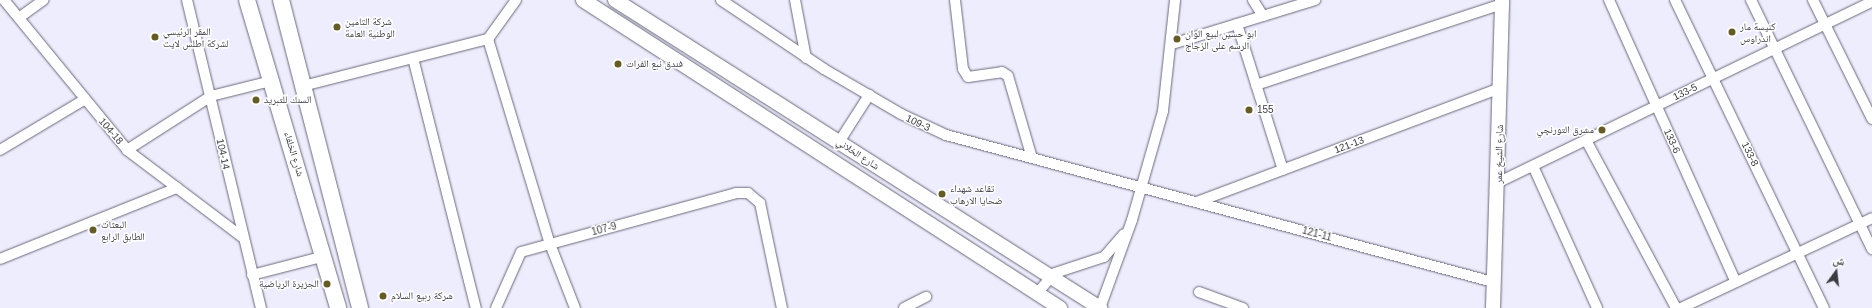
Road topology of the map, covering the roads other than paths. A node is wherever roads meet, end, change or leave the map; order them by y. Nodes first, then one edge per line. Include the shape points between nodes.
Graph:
1 (4, 0) edge
2 (43, 0) edge
3 (187, 0) edge
4 (247, 0) edge
5 (281, 0) edge
6 (516, 0) edge
7 (583, 0) edge
8 (615, 0) edge
9 (721, 0) edge
10 (795, 0) edge
11 (955, 0) edge
12 (1175, 0) edge
13 (1253, 0) edge
14 (1315, 0) edge
15 (1609, 0) edge
16 (1675, 0) edge
17 (1751, 0) edge
18 (1813, 0) edge
19 (1502, 2) edge
20 (1872, 2) edge
21 (1263, 16) junction
22 (20, 17) junction
23 (1236, 24) junction
24 (1826, 25) junction
25 (488, 39) junction
26 (1172, 44) junction
27 (1775, 49) junction
28 (413, 58) junction
29 (806, 58) junction
30 (1713, 79) junction
31 (271, 81) junction
32 (1256, 85) junction
33 (303, 86) junction
34 (1500, 88) junction
35 (869, 95) junction
36 (211, 96) junction
37 (84, 100) junction
38 (1657, 106) junction
39 (1872, 119) edge
40 (1586, 140) junction
41 (839, 142) junction
42 (0, 150) edge
43 (127, 150) junction
44 (1032, 158) junction
45 (1533, 166) junction
46 (1283, 170) junction
47 (1499, 182) junction
48 (1141, 187) junction
49 (177, 188) junction
50 (1197, 202) junction
51 (1872, 218) edge
52 (1132, 220) junction
53 (1860, 224) junction
54 (242, 237) junction
55 (550, 244) junction
56 (1872, 249) edge
57 (1798, 253) junction
58 (325, 256) junction
59 (0, 259) edge
60 (252, 275) junction
61 (1049, 276) junction
62 (1493, 282) junction
63 (1736, 282) junction
64 (1199, 292) dead end
65 (1037, 293) junction
66 (926, 297) dead end
67 (261, 308) edge
68 (338, 308) edge
69 (360, 308) edge
70 (476, 308) edge
71 (496, 308) edge
72 (575, 308) edge
73 (782, 308) edge
74 (904, 308) edge
75 (1060, 308) edge
76 (1100, 308) edge
77 (1243, 308) edge
78 (1493, 308) edge
79 (1598, 308) edge
80 (1676, 308) edge
81 (1681, 308) edge
82 (1824, 308) edge

1 - 22 street, 104-18
2 - 22 street
3 - 36 street, 104-14
4 - 31 main road, شارع الخلفاء
5 - 33 main road
6 - 25 street
7 - 65 main road, شارع الخلاني
8 - 41 main road, شارع الخلاني
9 - 29 street, 109-3
10 - 29 street
11 - 44 street via 963,69 968,77 1002,72 1008,76
12 - 26 street
13 - 21 street
14 - 21 street
15 - 38 street, 133-6
16 - 30 street, 133-8
17 - 27 street
18 - 24 street
19 - 32 street
19 - 34 main road, شارع الشيخ عمر
20 - 24 street, 133-5
21 - 23 street
22 - 37 street, 104-18
23 - 26 street
23 - 32 street
24 - 27 street, 133-5
24 - 39 street
25 - 28 street
25 - 55 street
26 - 48 street via 1163,111
27 - 30 street, 133-5
27 - 53 street
28 - 33 street
28 - 70 street
29 - 35 street, 109-3
30 - 38 street, 133-5
30 - 57 street, 133-8
31 - 36 street
31 - 58 main road, شارع الخلفاء
32 - 46 street
33 - 69 main road
34 - 46 street, 121-13
34 - 47 main road, شارع الشيخ عمر
35 - 41 street
35 - 44 street, 109-3 via 928,128
36 - 43 street
36 - 54 street, 104-14
37 - 42 street
37 - 43 street, 104-18
38 - 40 street, 133-5
38 - 63 street, 133-6
40 - 45 street, 133-5
40 - 80 street
41 - 61 main road, شارع الخلاني
43 - 49 street, 104-18
44 - 48 street, 109-3
45 - 47 street, 133-5
45 - 79 street
46 - 50 street, 121-13
47 - 62 main road, شارع الشيخ عمر
48 - 50 street, 121-11
48 - 52 street
49 - 54 street, 104-18
49 - 59 street
50 - 62 street, 121-11
51 - 53 street
52 - 61 street via 1121,240 1104,257
52 - 76 street
53 - 56 street
53 - 57 street
54 - 60 street, 104-14
55 - 71 street, 107-9 via 516,256
55 - 72 street
55 - 73 street, 107-9 via 736,193 748,193 760,203
57 - 63 street
57 - 82 street, 133-8
58 - 60 street
58 - 68 main road, شارع الخلفاء
60 - 67 street, 104-14
61 - 65 street
61 - 76 main road, شارع الخلاني
62 - 78 main road, شارع الشيخ عمر
63 - 81 street
64 - 77 street
65 - 75 main road, شارع الخلاني
66 - 74 street

